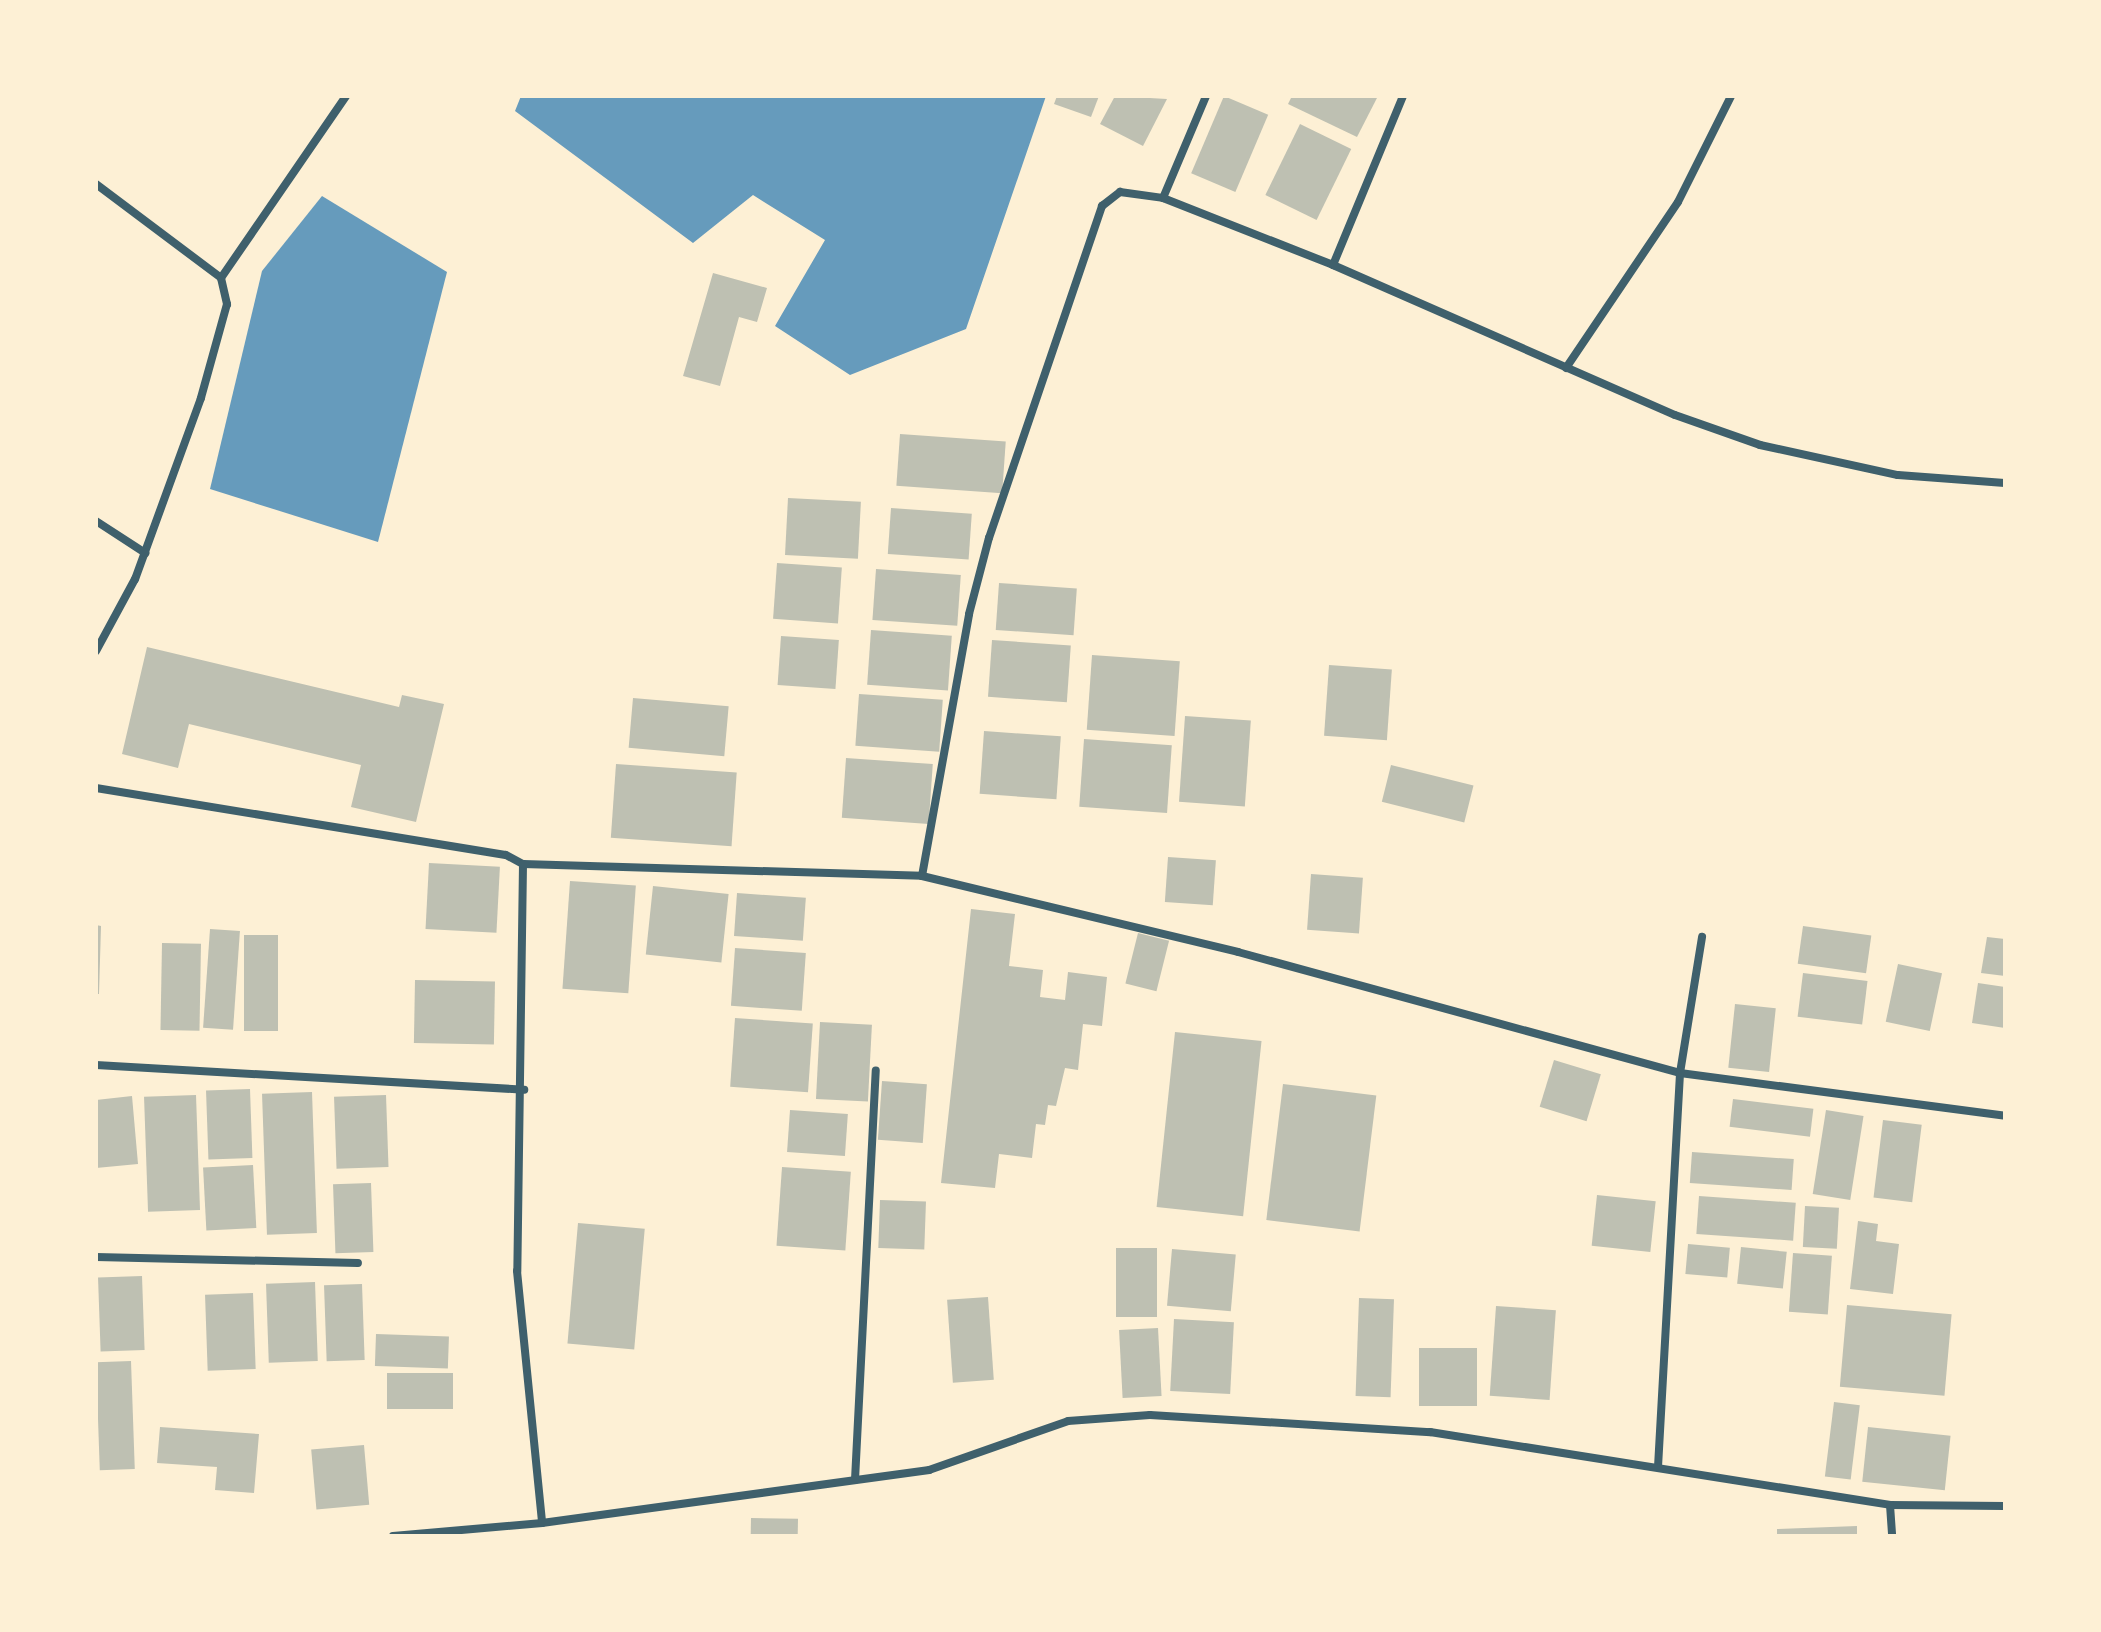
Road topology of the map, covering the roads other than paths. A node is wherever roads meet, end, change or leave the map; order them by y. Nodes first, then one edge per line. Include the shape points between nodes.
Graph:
1 (346, 96) edge
2 (1206, 96) edge
3 (1403, 96) edge
4 (1731, 96) edge
5 (96, 184) edge
6 (1163, 198) junction
7 (1333, 265) junction
8 (221, 278) junction
9 (1566, 368) junction
10 (2005, 483) edge
11 (96, 521) edge
12 (145, 553) junction
13 (96, 651) edge
14 (96, 788) edge
15 (523, 864) junction
16 (922, 876) junction
17 (1702, 937) dead end
18 (96, 1065) edge
19 (876, 1071) dead end
20 (1680, 1073) junction
21 (524, 1090) junction
22 (2005, 1116) edge
23 (96, 1257) edge
24 (358, 1263) dead end
25 (1658, 1467) junction
26 (855, 1480) junction
27 (1890, 1505) junction
28 (2005, 1506) edge
29 (542, 1523) junction
30 (393, 1536) edge
31 (1892, 1536) edge

1 - 8 street
2 - 6 street
3 - 7 street
4 - 9 street via 1678,202
5 - 8 street
6 - 7 street
6 - 16 street via 1112,194 1096,221 977,579
7 - 9 street
8 - 12 street via 227,304 214,358
9 - 10 street via 1760,445 1898,475
11 - 12 street
12 - 13 street
14 - 15 street via 506,855
15 - 16 street
15 - 21 street
16 - 20 street via 1238,952
17 - 20 street
18 - 21 street
19 - 26 street
20 - 22 street
20 - 25 street
21 - 29 street via 517,1271
23 - 24 street
25 - 26 street via 1430,1432 1150,1415 1068,1421 946,1466
25 - 27 street
26 - 29 street
27 - 28 street
27 - 31 street
29 - 30 street

